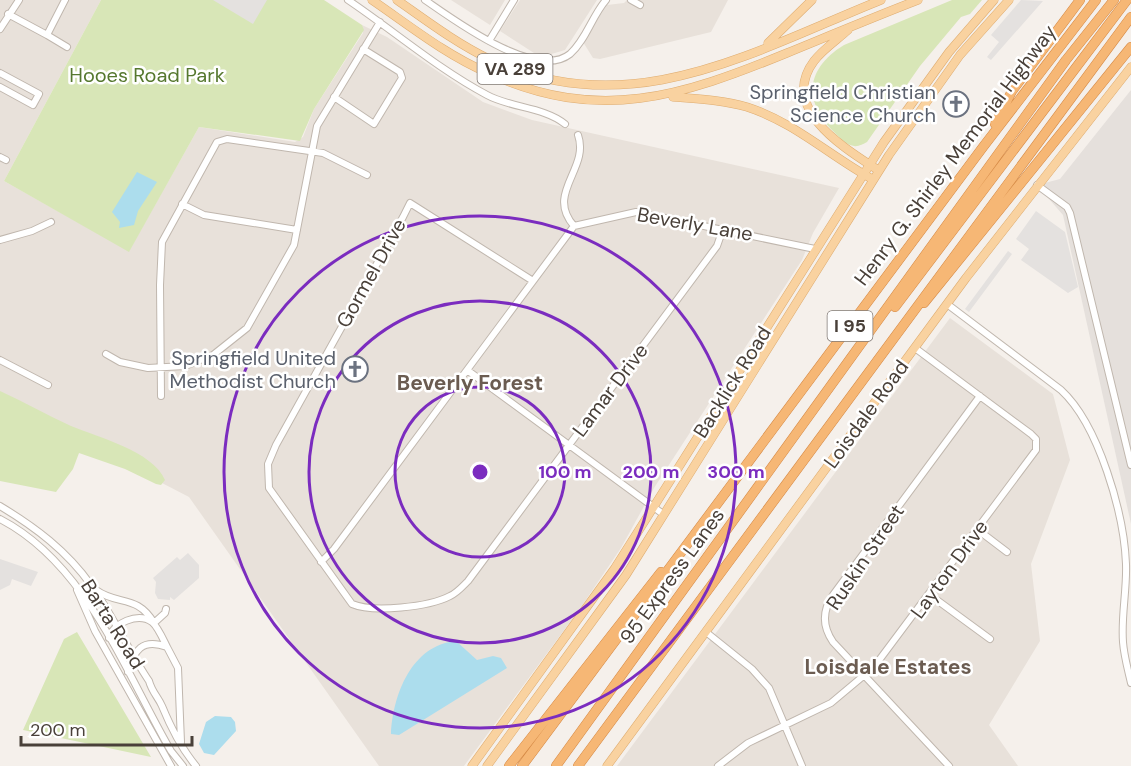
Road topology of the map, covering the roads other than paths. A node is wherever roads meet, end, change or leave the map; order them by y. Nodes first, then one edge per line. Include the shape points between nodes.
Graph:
1 (19, 0) edge
2 (65, 0) edge
3 (348, 0) edge
4 (372, 0) edge
5 (397, 0) edge
6 (425, 0) edge
7 (514, 0) edge
8 (606, 0) edge
9 (631, 0) edge
10 (812, 0) edge
11 (881, 0) edge
12 (918, 0) edge
13 (994, 0) edge
14 (1009, 0) edge
15 (1080, 0) edge
16 (1096, 0) edge
17 (1114, 0) edge
18 (1127, 0) edge
19 (640, 6) dead end
20 (8, 14) junction
21 (1131, 17) edge
22 (380, 22) junction
23 (854, 26) junction
24 (0, 29) edge
25 (46, 35) junction
26 (489, 41) junction
27 (67, 47) dead end
28 (1131, 47) edge
29 (763, 48) junction
30 (363, 49) junction
31 (940, 63) junction
32 (1131, 67) edge
33 (949, 70) junction
34 (0, 73) edge
35 (0, 87) edge
36 (663, 96) junction
37 (334, 97) junction
38 (565, 124) dead end
39 (578, 135) dead end
40 (982, 147) junction
41 (310, 151) junction
42 (869, 164) junction
43 (878, 170) junction
44 (863, 174) junction
45 (367, 175) dead end
46 (872, 179) junction
47 (1037, 185) junction
48 (182, 204) junction
49 (51, 222) dead end
50 (574, 226) junction
51 (723, 229) junction
52 (297, 230) junction
53 (0, 240) edge
54 (815, 249) junction
55 (533, 281) junction
56 (947, 304) junction
57 (900, 329) junction
58 (866, 338) junction
59 (915, 348) junction
60 (106, 354) dead end
61 (0, 360) edge
62 (160, 368) junction
63 (467, 370) junction
64 (48, 385) dead end
65 (161, 396) dead end
66 (980, 396) junction
67 (569, 445) junction
68 (1131, 465) edge
69 (0, 506) edge
70 (654, 508) junction
71 (663, 514) junction
72 (0, 519) edge
73 (978, 530) junction
74 (694, 534) junction
75 (1007, 552) dead end
76 (321, 562) junction
77 (75, 584) junction
78 (94, 589) junction
79 (930, 595) junction
80 (166, 609) dead end
81 (154, 623) junction
82 (117, 627) junction
83 (705, 632) junction
84 (108, 638) junction
85 (990, 639) dead end
86 (167, 647) junction
87 (133, 656) junction
88 (128, 672) junction
89 (865, 676) junction
90 (1131, 683) edge
91 (786, 725) junction
92 (158, 745) junction
93 (182, 746) junction
94 (181, 763) edge
95 (171, 766) edge
96 (196, 766) edge
97 (472, 766) edge
98 (487, 766) edge
99 (509, 766) edge
100 (522, 766) edge
101 (556, 766) edge
102 (578, 766) edge
103 (607, 766) edge
104 (718, 766) edge
105 (802, 766) edge
106 (949, 766) edge

1 - 20 street
2 - 25 street
3 - 22 street
4 - 36 main road, VA 289 via 451,54 518,85 589,99
5 - 29 main road, VA 289 via 490,59 538,76 578,84 619,86 671,80
6 - 26 street
7 - 26 street
8 - 26 street via 575,48 557,60 537,60
9 - 19 street
10 - 29 main road
11 - 29 main road, VA 289
12 - 23 main road, VA 289
13 - 31 main road, Backlick Road
14 - 33 main road, Backlick Road
15 - 40 highway via 1012,91
16 - 40 highway, Henry G. Shirley Memorial Highway / I 95
17 - 58 highway, 95 Express Lanes via 1066,60
18 - 58 highway via 930,262
20 - 24 street
20 - 25 street
21 - 57 highway, I 95
22 - 30 street
22 - 38 street via 487,95 555,117
23 - 36 main road, VA 289 via 714,82
23 - 42 main road via 813,63 805,93 811,112 824,131
25 - 27 street
28 - 57 highway via 942,285
30 - 37 street
30 - 37 street via 400,72 402,78 374,124
31 - 33 main road
31 - 42 main road, Backlick Road
32 - 47 main road, Loisdale Road
33 - 43 main road, Backlick Road
34 - 35 street via 39,94 33,105
36 - 44 main road via 726,102 762,112
37 - 41 street via 317,126
39 - 50 street via 580,157 567,184 564,204 567,218
40 - 74 highway, Henry G. Shirley Memorial Highway / I 95
41 - 45 street via 341,160
41 - 48 street via 227,139 217,142
41 - 52 street
42 - 43 main road
42 - 44 main road, Backlick Road
43 - 46 main road, Backlick Road
44 - 46 main road
44 - 54 main road, Backlick Road
46 - 71 main road, Backlick Road
47 - 56 main road, Loisdale Road
47 - 68 street via 1070,213
48 - 52 street via 204,215
48 - 62 street via 166,232 160,253
49 - 53 street
50 - 51 street, Beverly Lane via 636,212
50 - 55 street
51 - 54 street, Beverly Lane
51 - 67 street, Lamar Drive via 717,246
52 - 62 street via 291,251 268,294 241,334 197,362
54 - 70 main road, Backlick Road
55 - 63 street
55 - 76 street, Gormel Drive via 410,204 267,464 269,488
56 - 59 main road, Loisdale Road
56 - 90 street via 1061,390 1090,427 1123,540 1123,642
57 - 102 highway, I 95
58 - 101 highway, 95 Express Lanes
59 - 66 street, Layton Drive
59 - 83 main road, Loisdale Road
60 - 62 street via 130,365
61 - 64 street
62 - 65 street
63 - 67 street
63 - 76 street
66 - 73 street, Layton Drive via 1031,434 1037,446
66 - 89 street, Ruskin Street via 827,605 824,621 829,636
67 - 70 street
67 - 76 street, Lamar Drive via 468,581 453,595 426,603 361,608 345,597
69 - 78 street, Barta Road via 54,543
70 - 71 street
70 - 97 main road, Backlick Road via 574,628
71 - 98 main road, Backlick Road via 605,606
72 - 77 street, Barta Road via 40,547
73 - 75 street
73 - 79 street, Layton Drive
74 - 99 highway via 647,587
74 - 100 highway, Henry G. Shirley Memorial Highway / I 95
77 - 84 street, Barta Road
77 - 92 street via 95,631
78 - 81 street via 137,604
78 - 82 street, Barta Road
79 - 85 street
79 - 89 street, Layton Drive
80 - 81 street
81 - 82 street via 138,618
81 - 86 street
82 - 84 street
82 - 87 street, Barta Road
83 - 91 street via 760,677 776,699
83 - 103 main road, Loisdale Road
84 - 88 street, Barta Road
86 - 87 street via 145,643
86 - 93 street via 178,668
87 - 88 street
87 - 93 street, Barta Road
88 - 94 street, Barta Road
89 - 91 street, Layton Drive via 831,703
89 - 106 street, Ruskin Street
91 - 104 street, Layton Drive via 748,743
91 - 105 street
92 - 94 street
92 - 95 street
93 - 96 street, Barta Road

